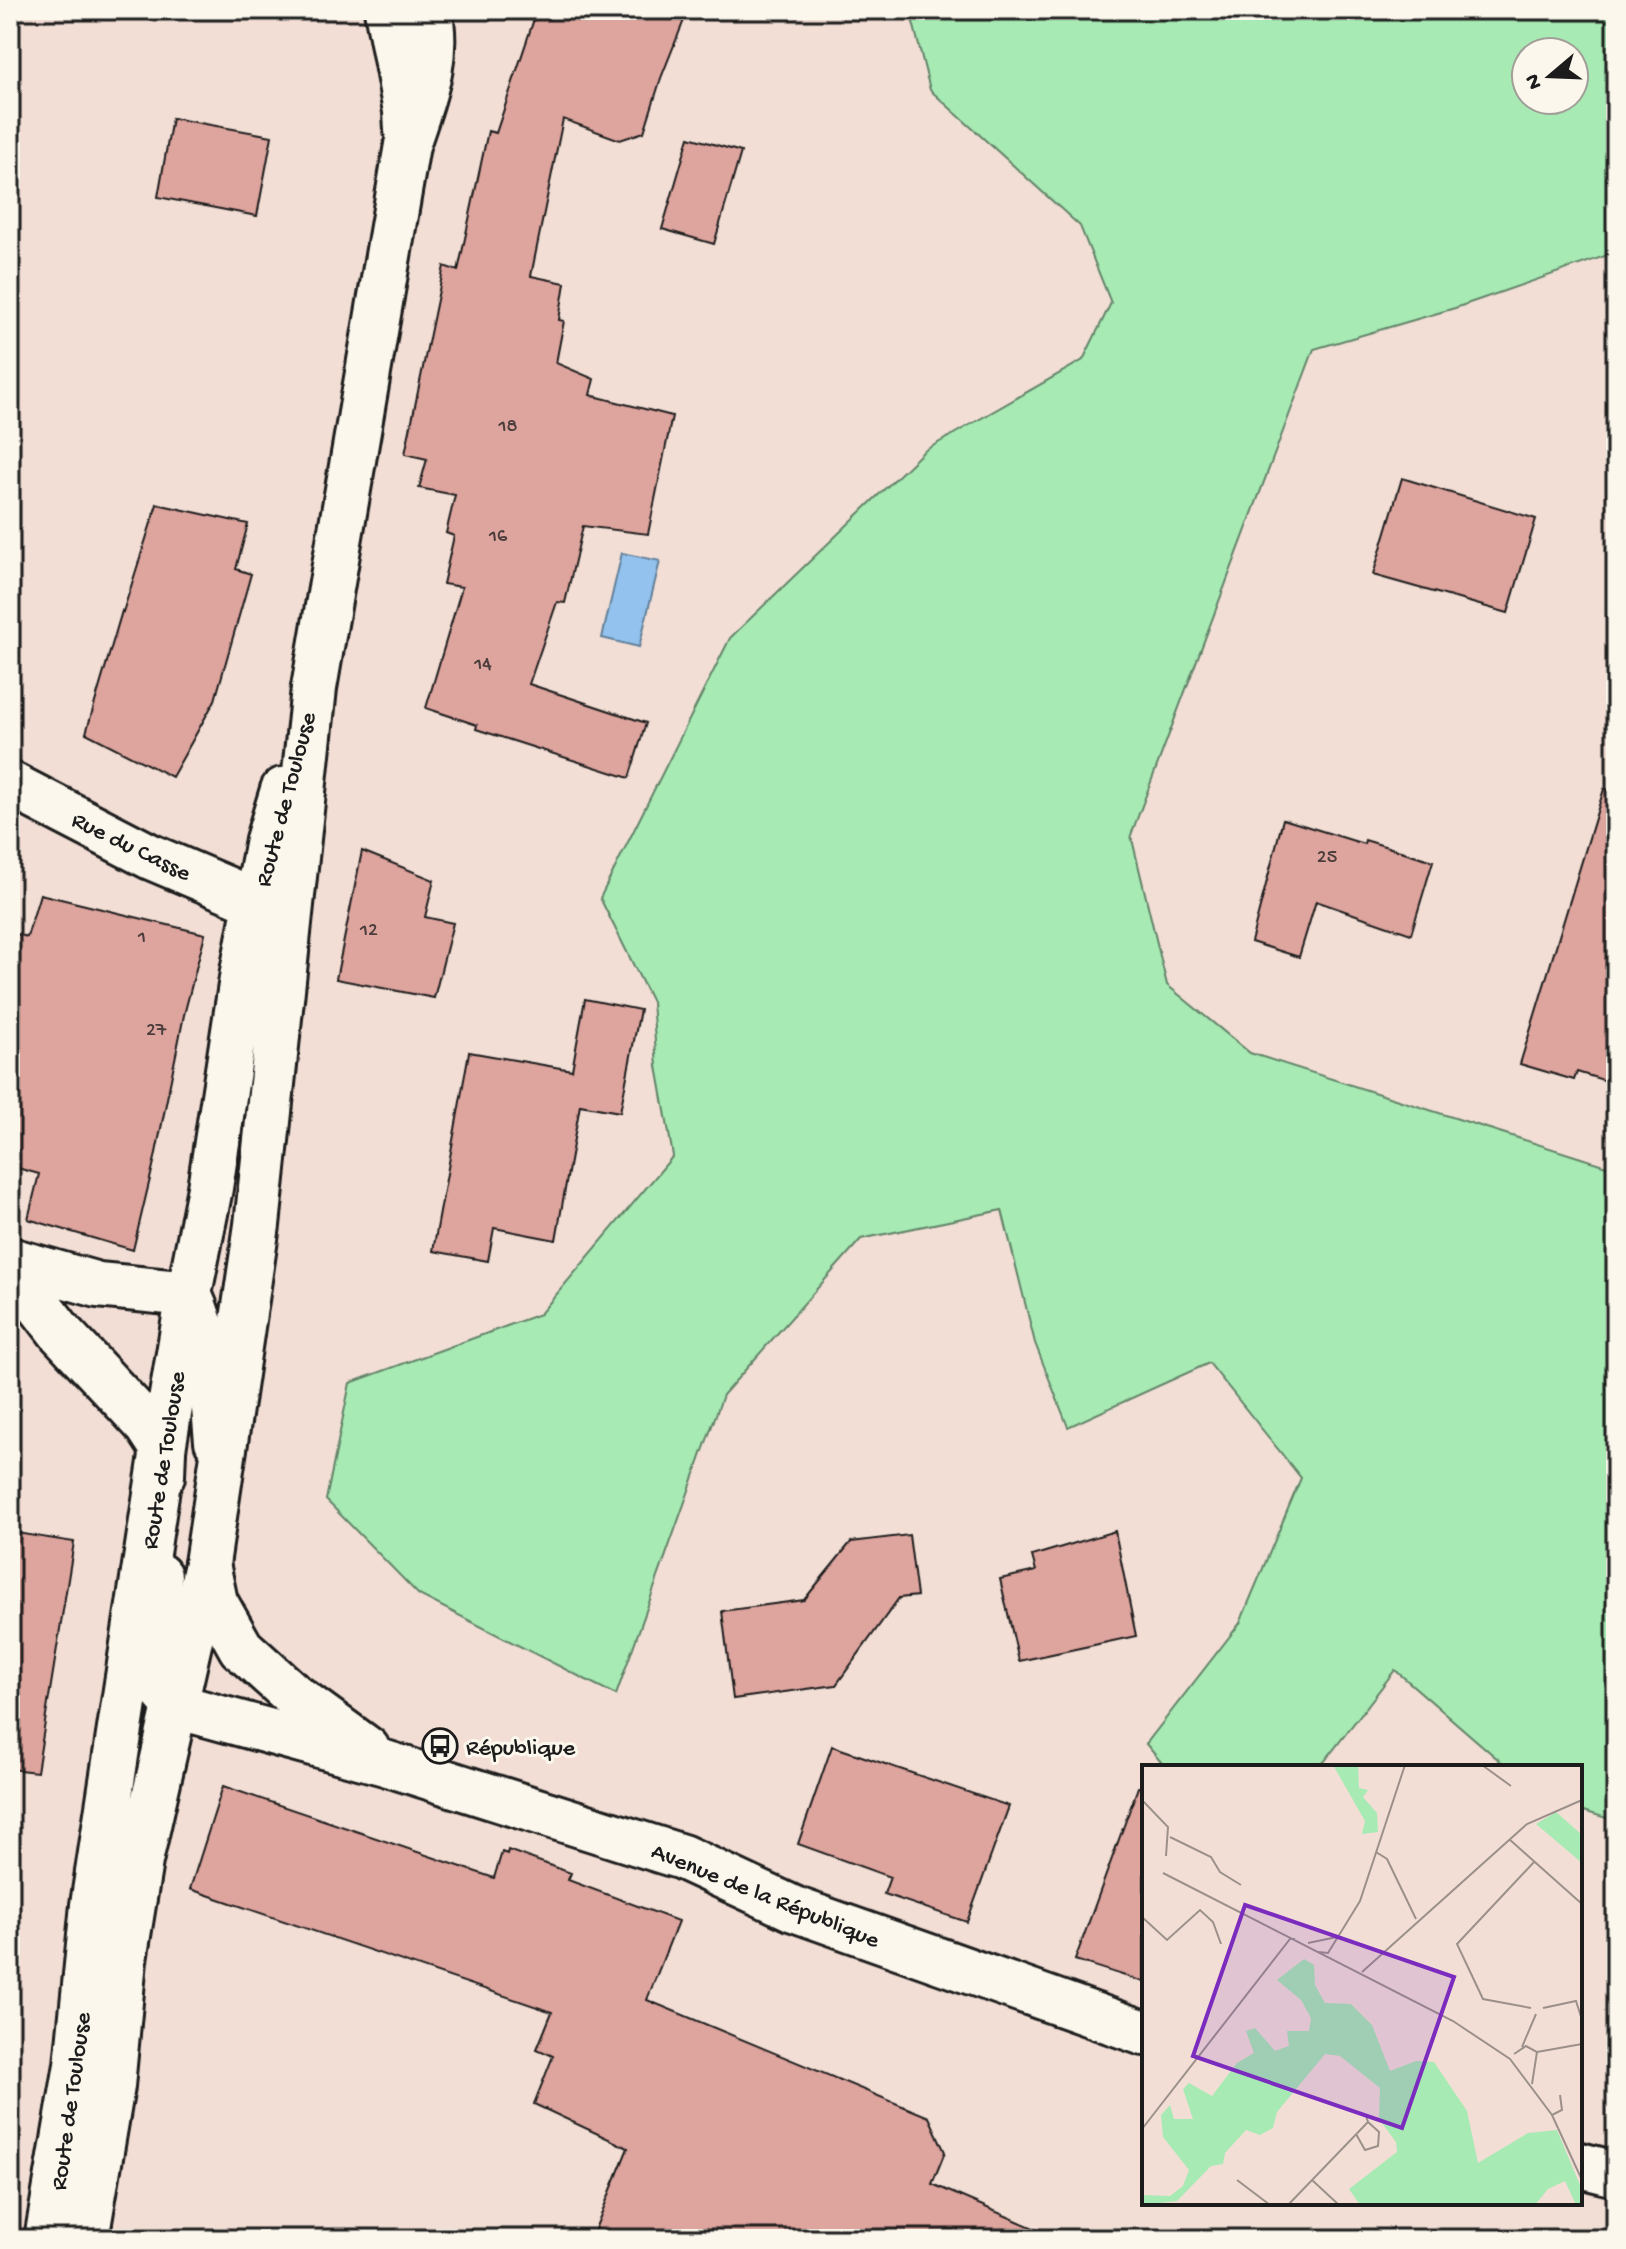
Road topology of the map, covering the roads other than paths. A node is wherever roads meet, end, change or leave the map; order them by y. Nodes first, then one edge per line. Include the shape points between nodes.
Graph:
1 (387, 10) edge
2 (434, 17) edge
3 (407, 145) junction
4 (314, 688) junction
5 (10, 784) edge
6 (257, 902) junction
7 (10, 1260) edge
8 (10, 1267) edge
9 (189, 1294) junction
10 (163, 1449) junction
11 (220, 1476) junction
12 (207, 1564) junction
13 (176, 1706) junction
14 (385, 1763) junction
15 (1142, 2032) edge
16 (1582, 2166) edge
17 (1616, 2174) edge
18 (47, 2239) edge
19 (86, 2239) edge

1 - 3 main road, Route de Toulouse
2 - 3 main road, Route de Toulouse via 431,72
3 - 4 main road, Route de Toulouse
4 - 6 main road, Route de Toulouse via 268,840
4 - 11 main road, Route de Toulouse via 258,1210
5 - 6 main road, Rue du Casse via 151,857
6 - 9 main road, Route de Toulouse
7 - 9 main road via 98,1285
8 - 10 main road
9 - 10 main road, Route de Toulouse
9 - 11 main road via 208,1348
10 - 13 main road via 155,1669
10 - 18 main road, Route de Toulouse via 93,1905 77,2065
11 - 12 main road, Route de Toulouse
12 - 13 main road, Route de Toulouse
12 - 14 main road, Avenue de la République via 215,1602 241,1648 293,1695
13 - 14 main road, Avenue de la République
13 - 19 main road, Route de Toulouse via 140,1861 112,2086
14 - 15 main road, Avenue de la République via 682,1857 794,1909
16 - 17 main road

